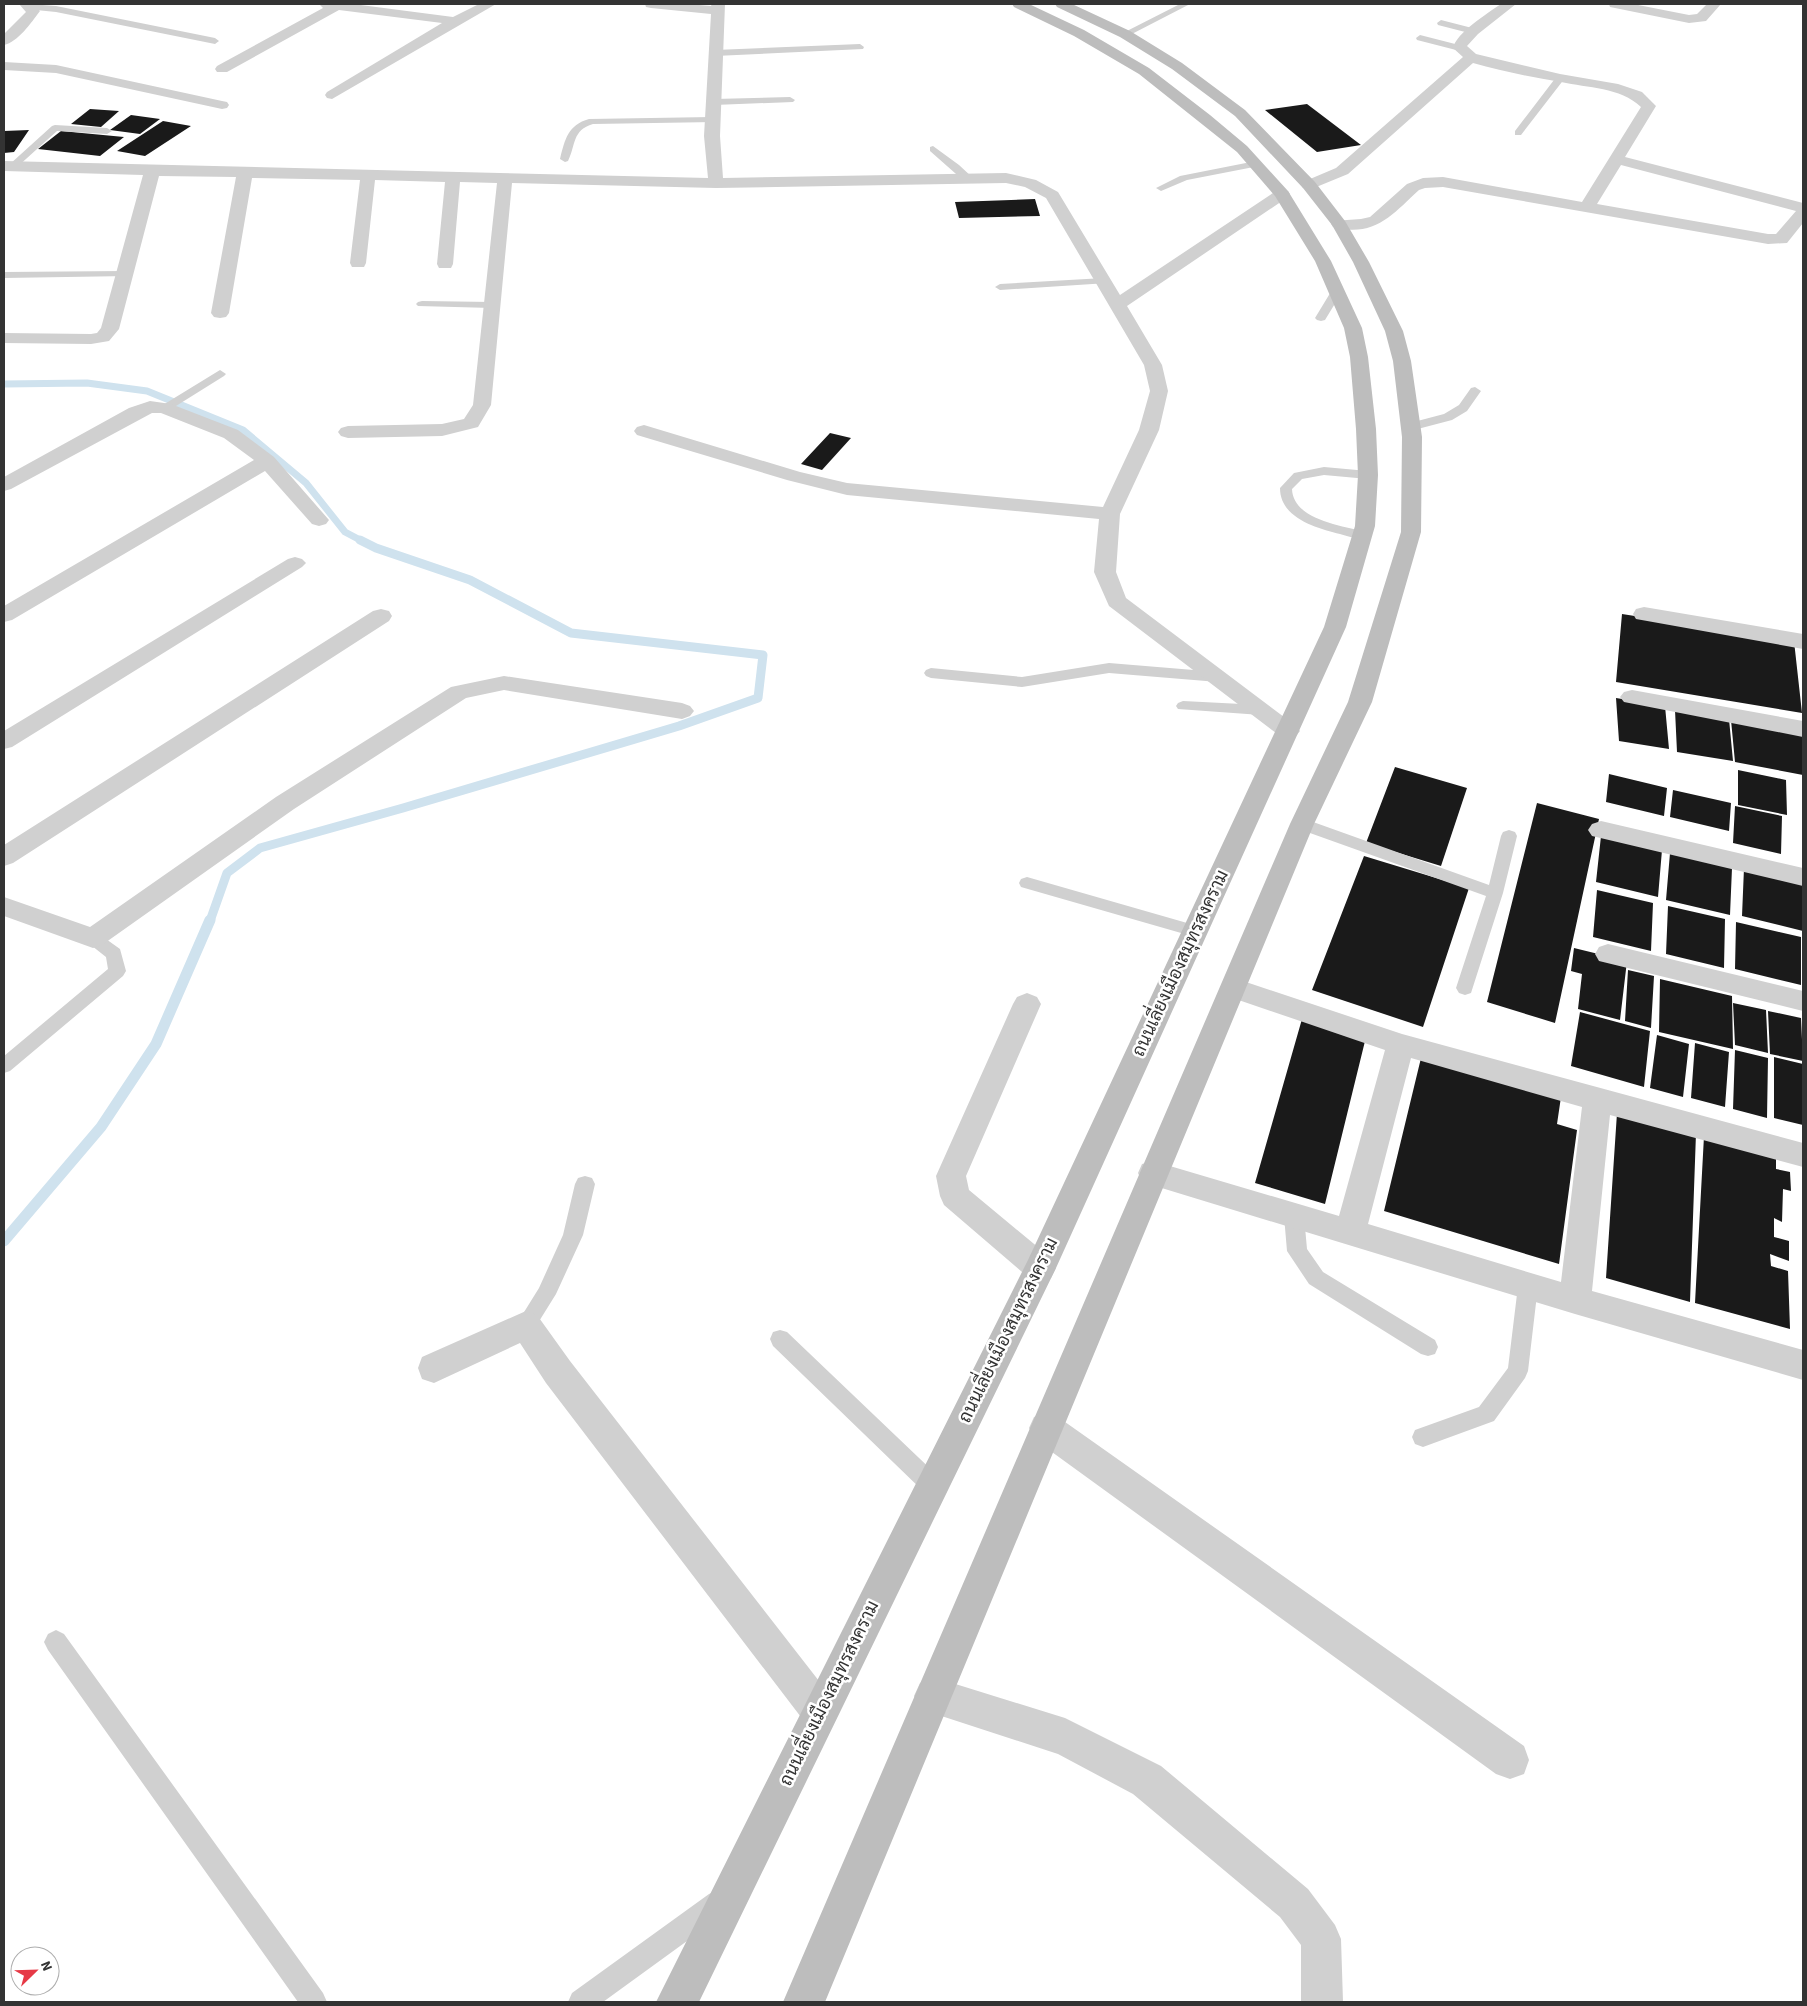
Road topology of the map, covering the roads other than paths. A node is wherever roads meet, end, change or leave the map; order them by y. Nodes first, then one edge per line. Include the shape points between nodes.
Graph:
1 (489, 4) edge
2 (651, 4) edge
3 (1019, 4) edge
4 (1062, 4) edge
5 (1186, 4) edge
6 (1509, 4) edge
7 (1615, 4) edge
8 (1714, 4) edge
9 (27, 5) edge
10 (331, 5) edge
11 (718, 7) edge
12 (455, 21) junction
13 (1441, 23) dead end
14 (1473, 31) junction
15 (1125, 34) junction
16 (1420, 38) dead end
17 (4, 41) edge
18 (215, 41) dead end
19 (860, 48) dead end
20 (715, 53) junction
21 (1466, 53) junction
22 (4, 66) edge
23 (222, 69) dead end
24 (1560, 78) junction
25 (332, 95) dead end
26 (790, 100) dead end
27 (714, 102) junction
28 (222, 105) dead end
29 (712, 120) junction
30 (107, 132) dead end
31 (1518, 132) dead end
32 (933, 149) dead end
33 (565, 159) dead end
34 (1616, 159) junction
35 (1256, 164) junction
36 (8, 166) edge
37 (152, 171) junction
38 (245, 173) junction
39 (368, 176) junction
40 (452, 178) junction
41 (505, 179) junction
42 (968, 179) junction
43 (716, 183) junction
44 (1309, 185) junction
45 (1161, 188) dead end
46 (1282, 194) junction
47 (1587, 207) junction
48 (1803, 208) edge
49 (1803, 213) edge
50 (1339, 224) junction
51 (358, 263) dead end
52 (445, 264) dead end
53 (125, 274) junction
54 (4, 275) edge
55 (1104, 281) junction
56 (1000, 287) dead end
57 (1336, 292) junction
58 (422, 304) dead end
59 (1118, 304) junction
60 (492, 305) junction
61 (220, 313) dead end
62 (1321, 318) dead end
63 (4, 338) edge
64 (220, 374) dead end
65 (1475, 390) dead end
66 (167, 406) junction
67 (1410, 427) junction
68 (644, 431) dead end
69 (348, 432) dead end
70 (267, 461) junction
71 (1368, 475) junction
72 (4, 485) edge
73 (1110, 514) junction
74 (319, 520) dead end
75 (1362, 535) junction
76 (295, 563) dead end
77 (1644, 614) dead end
78 (4, 615) edge
79 (381, 616) dead end
80 (1803, 642) edge
81 (931, 673) dead end
82 (1218, 677) junction
83 (1632, 697) dead end
84 (1184, 706) dead end
85 (1261, 710) junction
86 (682, 712) dead end
87 (1803, 728) edge
88 (1288, 731) junction
89 (4, 741) edge
90 (1302, 824) junction
91 (1601, 830) dead end
92 (1509, 836) dead end
93 (4, 857) edge
94 (1803, 877) edge
95 (1027, 883) dead end
96 (1496, 893) junction
97 (4, 906) edge
98 (1195, 932) junction
99 (93, 938) junction
100 (1608, 954) dead end
101 (1234, 988) junction
102 (1465, 988) dead end
103 (1803, 1001) edge
104 (1027, 1004) dead end
105 (1400, 1046) dead end
106 (4, 1066) edge
107 (1597, 1101) dead end
108 (1803, 1155) edge
109 (1153, 1173) junction
110 (585, 1184) dead end
111 (1294, 1216) junction
112 (1350, 1233) junction
113 (1040, 1268) junction
114 (1528, 1286) junction
115 (1575, 1300) junction
116 (526, 1325) junction
117 (780, 1339) dead end
118 (1428, 1347) dead end
119 (1803, 1365) edge
120 (434, 1368) dead end
121 (1046, 1428) junction
122 (1423, 1437) dead end
123 (932, 1485) junction
124 (56, 1642) dead end
125 (933, 1696) junction
126 (820, 1712) junction
127 (1510, 1760) dead end
128 (730, 1894) junction
129 (314, 2002) edge
130 (582, 2002) edge
131 (677, 2002) edge
132 (804, 2002) edge
133 (1322, 2002) edge

1 - 12 street
2 - 11 street
3 - 35 main road, ถนนเลี่ยงเมืองสมุทรสงคราม via 1079,33 1144,71 1213,124
4 - 15 main road
5 - 15 lane
6 - 14 street
7 - 8 street via 1689,19 1701,18
9 - 17 street via 33,11
9 - 18 lane via 56,8
10 - 12 street
10 - 23 street
11 - 20 street
12 - 25 street
13 - 14 lane
14 - 21 street via 1460,45
15 - 44 main road via 1177,66 1240,113
16 - 21 lane
19 - 20 lane
20 - 27 street
21 - 24 street
21 - 44 street via 1342,171
22 - 28 street via 56,69
24 - 31 lane
24 - 34 street via 1613,87 1637,95 1649,106
26 - 27 lane
27 - 29 street
29 - 33 lane via 581,123 571,133
29 - 43 street
30 - 36 lane via 55,128
32 - 42 lane
34 - 47 street
34 - 48 street
35 - 45 lane via 1184,178
35 - 46 main road, ถนนเลี่ยงเมืองสมุทรสงคราม
36 - 37 street
37 - 38 street
37 - 53 street
38 - 39 street
38 - 61 street
39 - 40 street
39 - 51 street
40 - 41 street
40 - 52 street
41 - 43 street
41 - 60 street
42 - 43 street
42 - 55 street via 1024,180 1052,195
44 - 50 main road
46 - 57 main road, ถนนเลี่ยงเมืองสมุทรสงคราม via 1324,261
46 - 59 street
47 - 49 street via 1768,239 1781,238
47 - 50 street via 1443,182 1423,183 1413,187 1376,220
50 - 67 main road via 1362,262 1394,331 1402,361
53 - 54 lane
53 - 63 street via 110,329 103,337
55 - 56 lane
55 - 59 street
57 - 62 lane
57 - 71 main road, ถนนเลี่ยงเมืองสมุทรสงคราม via 1353,328 1359,357
58 - 60 lane
59 - 73 street via 1153,365 1159,391 1149,430
60 - 69 street via 482,405 471,423 442,430
64 - 66 lane
65 - 67 lane via 1463,408 1448,417
66 - 70 street via 231,434
66 - 72 street via 136,412
67 - 90 main road via 1411,532 1360,702
68 - 73 street via 848,489
70 - 74 street
70 - 78 street
71 - 75 main road, ถนนเลี่ยงเมืองสมุทรสงคราม
71 - 75 lane via 1324,471 1298,476 1286,488 1288,501 1303,516 1327,528
73 - 82 street via 1105,572 1117,600
75 - 88 main road, ถนนเลี่ยงเมืองสมุทรสงคราม via 1335,627
76 - 89 street
77 - 80 street
79 - 93 street
81 - 82 lane via 1022,682 1108,668
82 - 85 street
83 - 87 street
84 - 85 lane
85 - 88 street
86 - 99 street via 504,683 458,692 285,803
88 - 98 main road, ถนนเลี่ยงเมืองสมุทรสงคราม
90 - 96 lane
90 - 101 main road
91 - 94 street
92 - 96 lane
95 - 98 lane
96 - 102 lane
97 - 99 street
98 - 113 main road, ถนนเลี่ยงเมืองสมุทรสงคราม
99 - 106 lane via 114,954 117,971
100 - 103 street
101 - 108 street via 1400,1044
101 - 109 main road
104 - 113 street via 951,1176 955,1196
105 - 112 street
107 - 115 street
109 - 111 street
109 - 121 main road
110 - 116 lane via 573,1235 546,1294
111 - 112 street
111 - 118 lane via 1297,1251 1316,1278
112 - 114 street
113 - 123 main road, ถนนเลี่ยงเมืองสมุทรสงคราม
114 - 115 street
114 - 122 lane via 1518,1371 1486,1414
115 - 119 street
116 - 120 street
116 - 126 street via 558,1372
117 - 123 lane
121 - 125 main road
121 - 127 street
123 - 126 main road, ถนนเลี่ยงเมืองสมุทรสงคราม
124 - 129 lane
125 - 132 main road
125 - 133 street via 1065,1737 1148,1780 1294,1903 1321,1940
126 - 128 main road, ถนนเลี่ยงเมืองสมุทรสงคราม
128 - 130 lane
128 - 131 main road, ถนนเลี่ยงเมืองสมุทรสงคราม

